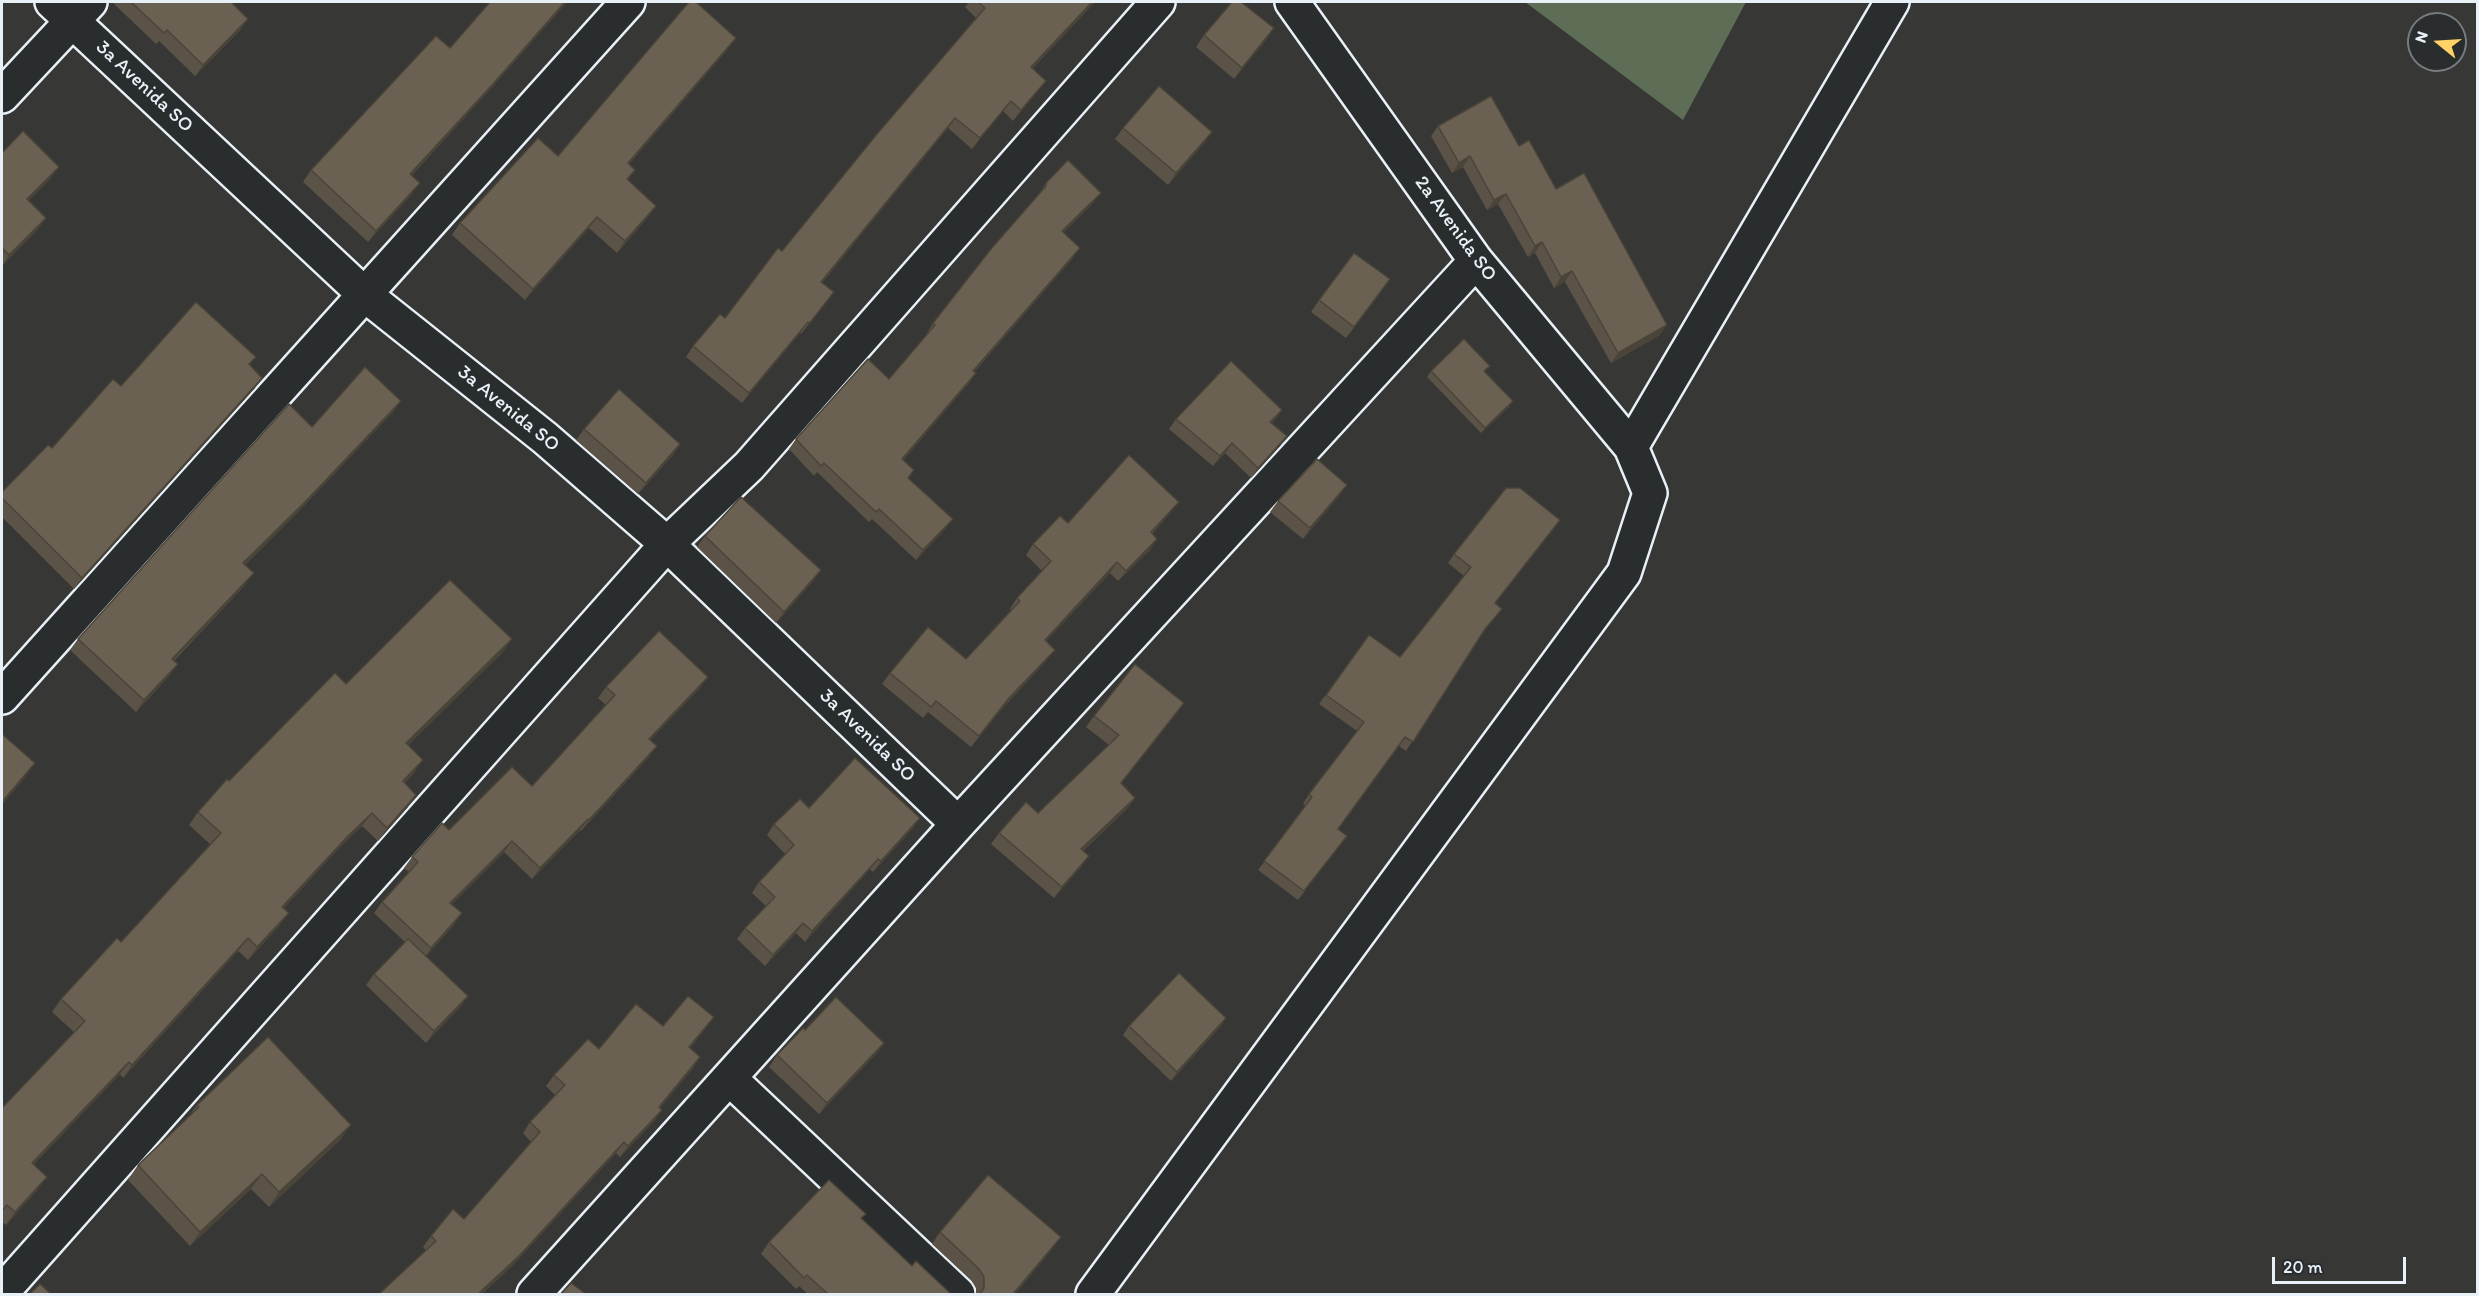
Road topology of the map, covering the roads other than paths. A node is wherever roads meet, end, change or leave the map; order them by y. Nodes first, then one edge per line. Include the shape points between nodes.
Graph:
1 (628, 2) edge
2 (1158, 2) edge
3 (1292, 2) edge
4 (1892, 2) edge
5 (72, 8) edge
6 (2, 96) edge
7 (1476, 261) junction
8 (364, 294) junction
9 (1631, 447) junction
10 (667, 544) junction
11 (2, 697) edge
12 (958, 824) junction
13 (729, 1078) junction
14 (2, 1292) edge
15 (534, 1294) edge
16 (958, 1294) edge
17 (1093, 1294) edge

1 - 8 street
2 - 10 street via 749,466
3 - 7 street, 2a Avenida SO
4 - 9 street
5 - 6 street
5 - 8 street, 3a Avenida SO
7 - 9 street, 2a Avenida SO
7 - 12 street
8 - 10 street, 3a Avenida SO via 545,438
8 - 11 street
9 - 17 street, 2a Avenida SO via 1650,494 1624,573
10 - 12 street, 3a Avenida SO
10 - 14 street
12 - 13 street
13 - 15 street
13 - 16 street

